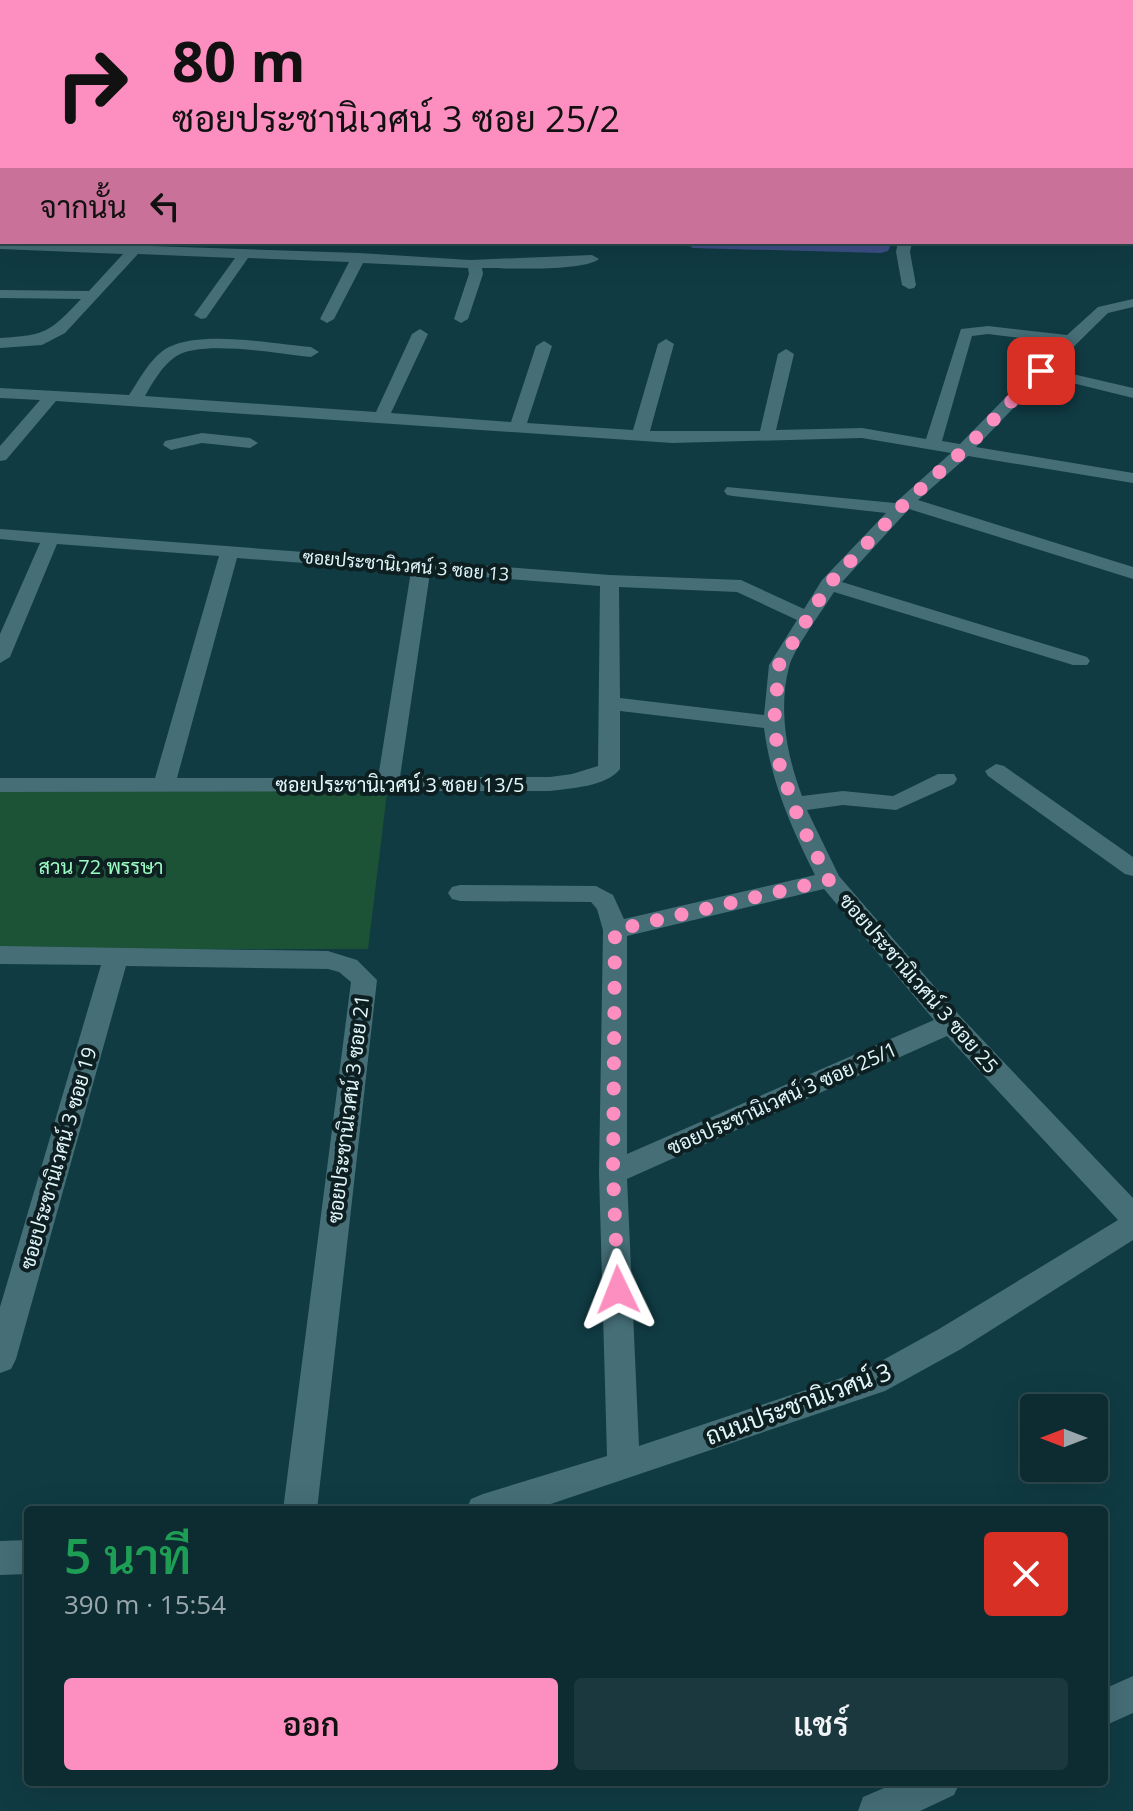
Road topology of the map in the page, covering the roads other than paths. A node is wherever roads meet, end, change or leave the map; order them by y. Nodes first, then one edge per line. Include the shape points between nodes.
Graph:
1 (905, 244) edge
2 (0, 245) edge
3 (136, 248) junction
4 (245, 253) junction
5 (359, 257) junction
6 (592, 259) dead end
7 (470, 264) junction
8 (909, 285) dead end
9 (0, 294) edge
10 (92, 295) junction
11 (1133, 303) edge
12 (201, 315) dead end
13 (327, 319) dead end
14 (461, 319) dead end
15 (420, 334) dead end
16 (1071, 340) junction
17 (0, 343) edge
18 (666, 344) dead end
19 (544, 346) dead end
20 (311, 352) dead end
21 (786, 354) dead end
22 (1041, 371) junction
23 (0, 393) edge
24 (1133, 393) edge
25 (52, 396) junction
26 (134, 400) junction
27 (219, 406) junction
28 (381, 418) junction
29 (517, 428) junction
30 (767, 435) junction
31 (640, 436) junction
32 (202, 438) junction
33 (250, 443) dead end
34 (933, 444) junction
35 (171, 445) dead end
36 (965, 449) junction
37 (0, 456) edge
38 (1133, 478) edge
39 (733, 491) dead end
40 (903, 506) junction
41 (0, 534) edge
42 (51, 537) junction
43 (230, 551) junction
44 (421, 567) junction
45 (1133, 573) edge
46 (610, 581) junction
47 (829, 584) junction
48 (806, 617) junction
49 (0, 657) edge
50 (1080, 661) dead end
51 (608, 703) junction
52 (774, 723) junction
53 (996, 771) dead end
54 (946, 779) dead end
55 (0, 785) edge
56 (164, 785) junction
57 (388, 785) junction
58 (794, 804) junction
59 (1133, 868) edge
60 (829, 880) junction
61 (460, 893) dead end
62 (615, 930) junction
63 (0, 955) edge
64 (116, 957) junction
65 (951, 1023) junction
66 (613, 1173) junction
67 (1133, 1217) edge
68 (1133, 1225) edge
69 (0, 1359) edge
70 (624, 1466) junction
71 (300, 1506) edge
72 (496, 1506) edge
73 (24, 1557) edge
74 (0, 1558) edge
75 (1133, 1694) edge
76 (1108, 1706) edge
77 (932, 1786) edge
78 (877, 1811) edge

1 - 8 street
2 - 3 street
3 - 4 street
3 - 10 street
4 - 5 street
4 - 12 street
5 - 7 street
5 - 13 street
6 - 7 street
7 - 14 street via 476,274
9 - 10 street
10 - 17 street via 60,330 42,340
11 - 16 street, ซอยประชานิเวศน์ 3 ซอย 25 via 1103,310
15 - 28 street
16 - 22 street, ซอยประชานิเวศน์ 3 ซอย 25
16 - 34 street via 966,332
18 - 31 street
19 - 29 street
20 - 26 street via 181,347 162,361
21 - 30 street
22 - 24 street
22 - 36 street, ซอยประชานิเวศน์ 3 ซอย 25
23 - 25 street
25 - 26 street
25 - 37 street
26 - 27 street
27 - 28 street
27 - 32 street
28 - 29 street
29 - 31 street
30 - 31 street
30 - 34 street via 862,433
32 - 33 street
32 - 35 street
34 - 36 street
36 - 38 street
36 - 40 street, ซอยประชานิเวศน์ 3 ซอย 25
39 - 40 street
40 - 45 street
40 - 47 street, ซอยประชานิเวศน์ 3 ซอย 25
41 - 42 street, ซอยประชานิเวศน์ 3 ซอย 13
42 - 43 street, ซอยประชานิเวศน์ 3 ซอย 13
42 - 49 street
43 - 44 street, ซอยประชานิเวศน์ 3 ซอย 13
43 - 56 street
44 - 46 street, ซอยประชานิเวศน์ 3 ซอย 13
44 - 57 street
46 - 48 street, ซอยประชานิเวศน์ 3 ซอย 13 via 741,586
46 - 51 street, ซอยประชานิเวศน์ 3 ซอย 13/5
47 - 48 street, ซอยประชานิเวศน์ 3 ซอย 25
47 - 50 street
48 - 52 street, ซอยประชานิเวศน์ 3 ซอย 25 via 779,665
51 - 52 street
51 - 57 street, ซอยประชานิเวศน์ 3 ซอย 13/5 via 609,769 593,778
52 - 58 street, ซอยประชานิเวศน์ 3 ซอย 25 via 780,767
53 - 59 street
54 - 58 street via 896,803 843,798
55 - 56 street, ซอยประชานิเวศน์ 3 ซอย 13/5
56 - 57 street, ซอยประชานิเวศน์ 3 ซอย 13/5
58 - 60 street, ซอยประชานิเวศน์ 3 ซอย 25
60 - 62 street
60 - 65 street, ซอยประชานิเวศน์ 3 ซอย 25
61 - 62 street via 596,894 605,899
62 - 66 street
63 - 64 street, ซอยประชานิเวศน์ 3 ซอย 21
64 - 69 street, ซอยประชานิเวศน์ 3 ซอย 19
64 - 71 street, ซอยประชานิเวศน์ 3 ซอย 21 via 328,960 354,968 364,980
65 - 66 street, ซอยประชานิเวศน์ 3 ซอย 25/1
65 - 67 street, ซอยประชานิเวศน์ 3 ซอย 25
66 - 70 street
68 - 70 street, ถนนประชานิเวศน์ 3 via 874,1381
70 - 72 street, ถนนประชานิเวศน์ 3
73 - 74 street
75 - 76 street
77 - 78 street

